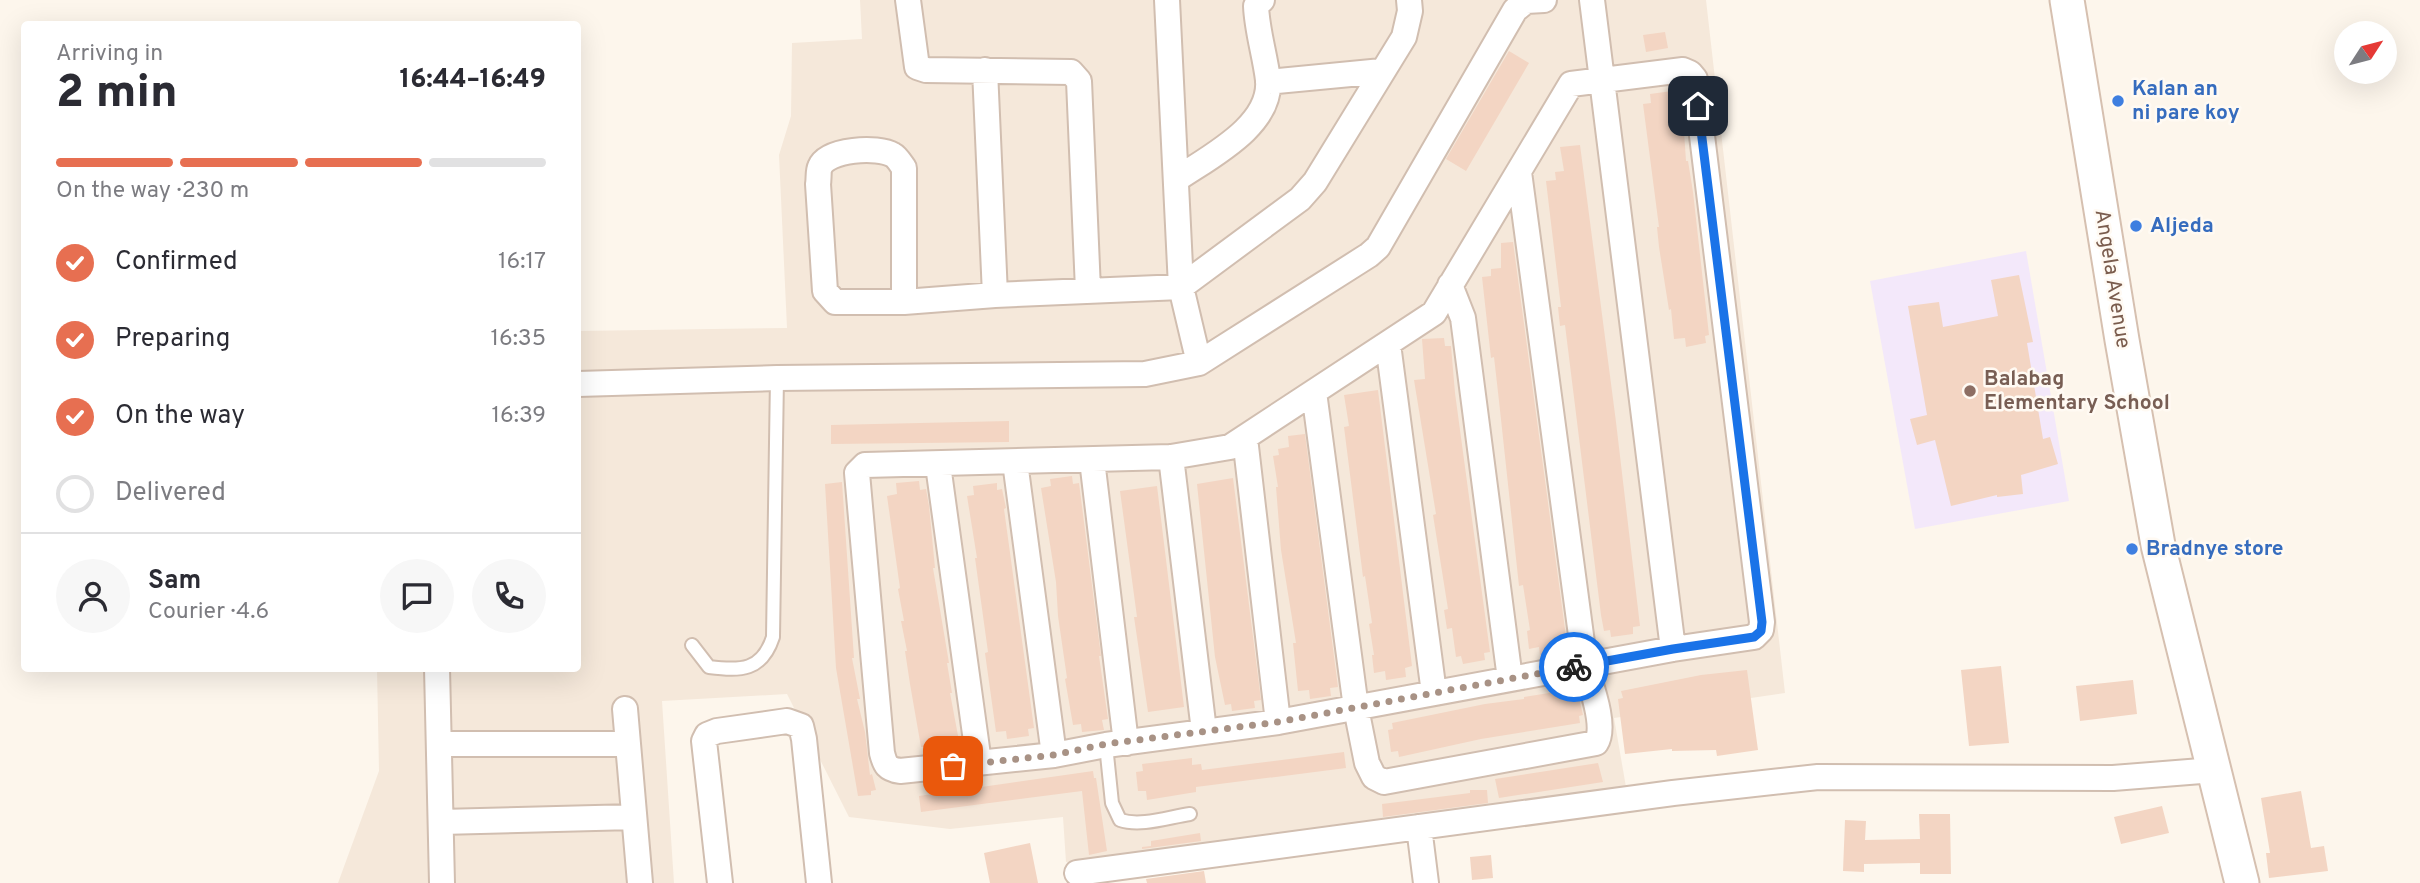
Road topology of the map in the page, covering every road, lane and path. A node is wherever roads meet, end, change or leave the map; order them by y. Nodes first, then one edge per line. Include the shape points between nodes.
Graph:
1 (908, 0) edge
2 (1167, 0) edge
3 (1262, 0) edge
4 (1409, 0) edge
5 (1544, 0) edge
6 (1592, 0) edge
7 (2067, 0) edge
8 (985, 70) junction
9 (1382, 71) junction
10 (1602, 81) junction
11 (1268, 82) junction
12 (1519, 172) junction
13 (1177, 179) junction
14 (1450, 285) junction
15 (1181, 287) junction
16 (1088, 290) junction
17 (995, 295) junction
18 (904, 302) junction
19 (1388, 344) junction
20 (1199, 363) junction
21 (777, 378) junction
22 (581, 384) edge
23 (1314, 392) junction
24 (1245, 438) junction
25 (1171, 457) junction
26 (1092, 460) junction
27 (1015, 462) junction
28 (938, 464) junction
29 (692, 645) dead end
30 (1673, 649) junction
31 (1585, 665) junction
32 (437, 672) edge
33 (1510, 679) junction
34 (1434, 694) junction
35 (1356, 708) junction
36 (625, 709) dead end
37 (1278, 722) junction
38 (1204, 731) junction
39 (439, 744) junction
40 (628, 744) junction
41 (1116, 744) junction
42 (1054, 755) junction
43 (979, 763) junction
44 (2214, 770) junction
45 (1190, 814) dead end
46 (634, 817) junction
47 (441, 822) junction
48 (1419, 827) junction
49 (1077, 873) dead end
50 (1139, 874) edge
51 (442, 883) edge
52 (640, 883) edge
53 (720, 883) edge
54 (819, 883) edge
55 (1426, 883) edge
56 (2242, 883) edge

1 - 8 street via 917,67
2 - 13 street
3 - 11 street via 1256,6 1256,23
4 - 9 street via 1404,37
5 - 20 street via 1526,1 1515,10 1378,247
6 - 10 street
7 - 44 main road, Angela Avenue via 2158,545
8 - 16 street via 1071,72 1079,81
8 - 17 street
9 - 11 street
9 - 15 street via 1300,199
10 - 12 street via 1571,85
10 - 30 street
10 - 30 street via 1683,70 1695,79 1762,622 1754,637
11 - 13 street via 1260,111 1247,130
12 - 14 street
12 - 31 street
13 - 15 street
14 - 19 street via 1433,313
14 - 33 street via 1463,318
15 - 16 street
15 - 20 street
16 - 17 street
17 - 18 street
18 - 18 street via 835,302 825,291 818,184 820,167 828,156 876,151 893,155 904,168
19 - 23 street
19 - 34 street
20 - 21 street via 1145,373
21 - 22 street
21 - 29 lane via 773,637 768,653 735,670 709,667
23 - 24 street
23 - 35 street
24 - 25 street via 1230,447
24 - 37 street
25 - 26 street
25 - 38 street
26 - 27 street
26 - 41 street
27 - 28 street
27 - 42 street
28 - 43 street
28 - 43 street via 871,464 857,473 882,753 890,770
30 - 31 street
31 - 33 street
31 - 35 street via 1597,703 1596,743 1384,782 1374,777 1367,763
32 - 39 street
33 - 34 street
34 - 35 street
35 - 37 street
36 - 40 street
37 - 38 street
38 - 41 street
39 - 40 street
39 - 47 street
40 - 46 street
41 - 42 street
41 - 45 lane via 1112,803 1120,820 1141,822
42 - 43 street
44 - 48 street via 2113,778 1818,776
44 - 56 main road, Angela Avenue
46 - 47 street
46 - 52 street
47 - 51 street
48 - 50 street
48 - 55 street
49 - 50 street
53 - 54 street via 704,741 717,731 787,721 801,726 804,740

